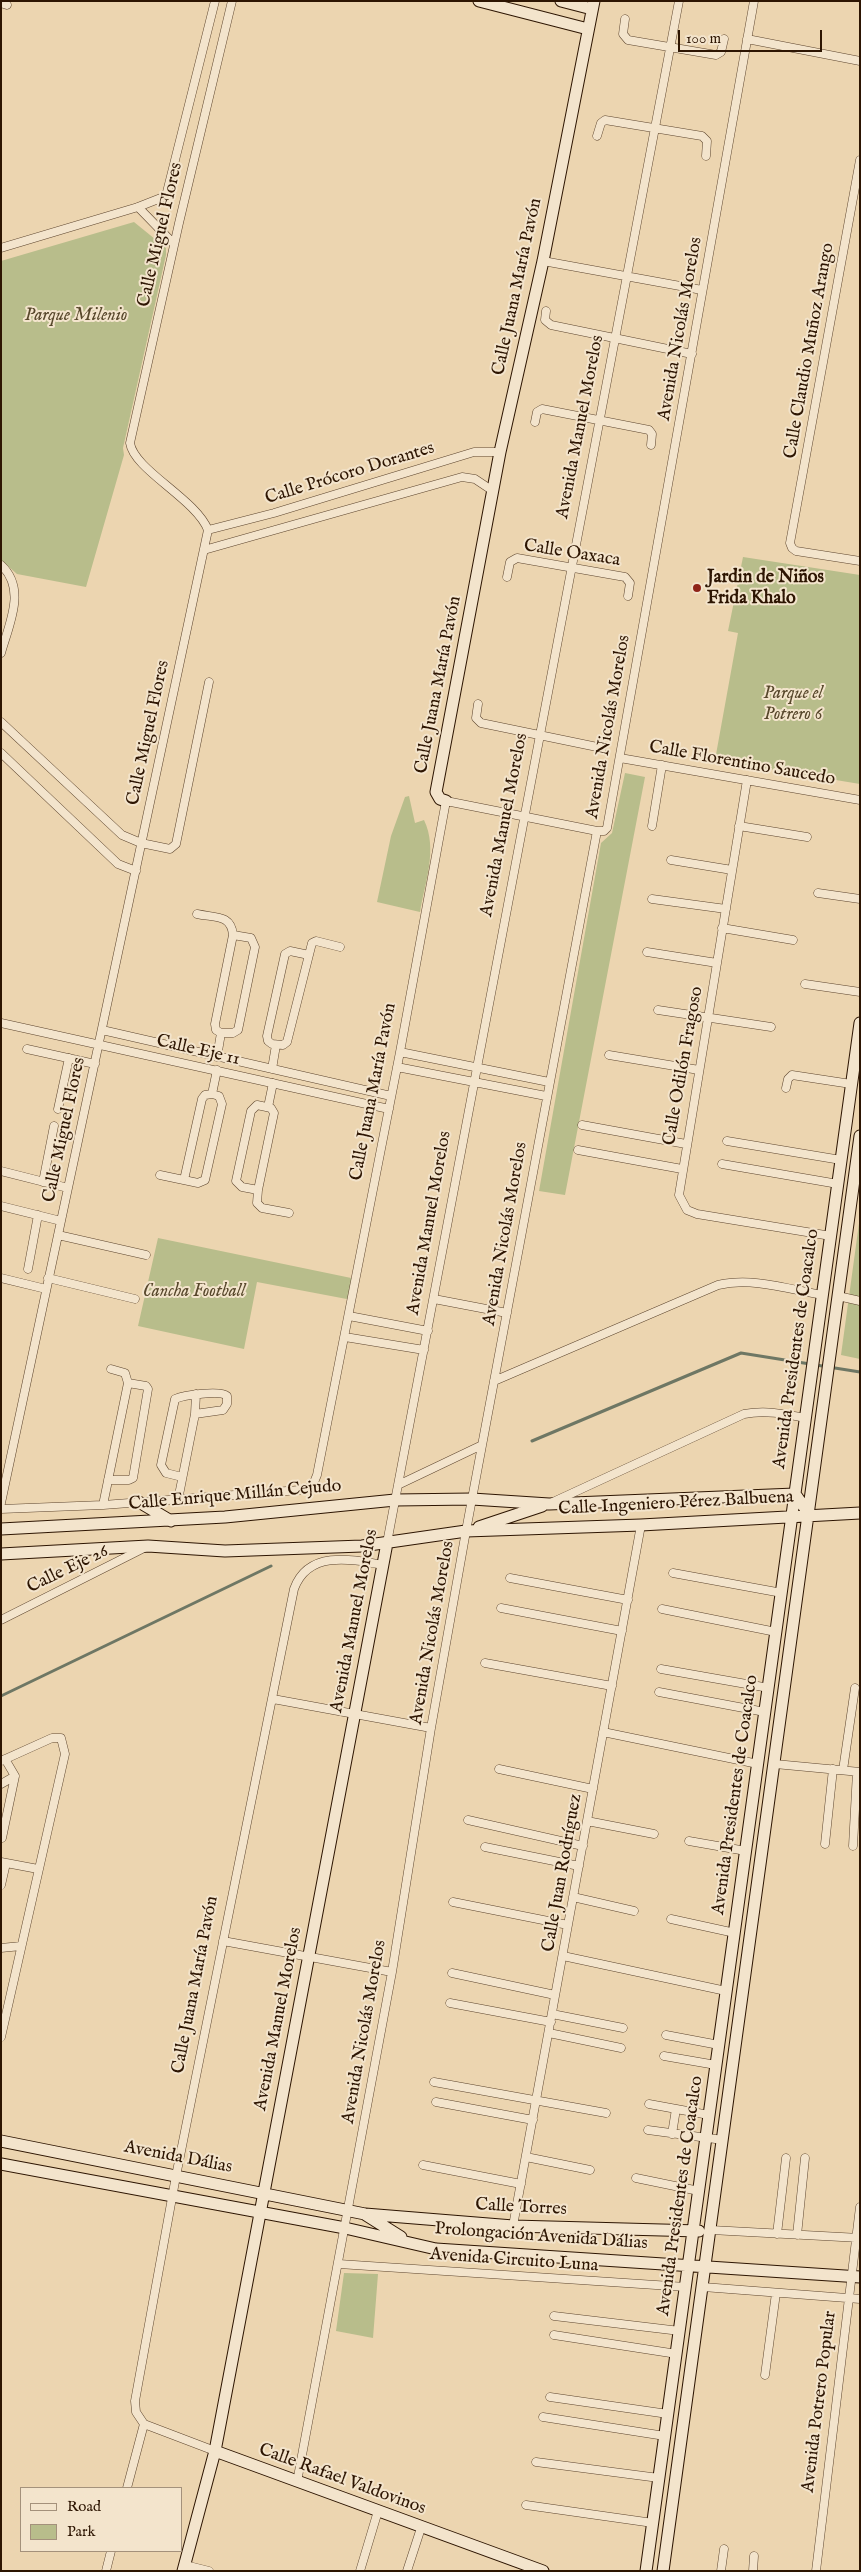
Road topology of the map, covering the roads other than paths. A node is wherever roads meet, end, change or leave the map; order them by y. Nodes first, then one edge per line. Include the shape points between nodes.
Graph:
1 (215, 1) edge
2 (232, 1) edge
3 (479, 1) edge
4 (561, 1) edge
5 (679, 1) edge
6 (754, 1) edge
7 (593, 5) edge
8 (625, 19) dead end
9 (588, 29) junction
10 (724, 38) dead end
11 (747, 39) junction
12 (670, 47) junction
13 (860, 61) edge
14 (655, 128) junction
15 (597, 136) dead end
16 (706, 156) dead end
17 (860, 160) edge
18 (138, 207) junction
19 (174, 244) junction
20 (1, 248) edge
21 (542, 261) junction
22 (627, 277) junction
23 (702, 290) junction
24 (546, 312) dead end
25 (615, 339) junction
26 (692, 354) junction
27 (600, 419) junction
28 (535, 422) dead end
29 (651, 445) dead end
30 (500, 452) junction
31 (493, 491) junction
32 (208, 530) junction
33 (204, 550) junction
34 (860, 561) edge
35 (1, 565) edge
36 (572, 568) junction
37 (507, 577) dead end
38 (628, 596) dead end
39 (1, 653) edge
40 (209, 682) dead end
41 (478, 704) dead end
42 (1, 722) edge
43 (540, 736) junction
44 (602, 748) dead end
45 (1, 753) edge
46 (620, 758) junction
47 (662, 765) junction
48 (747, 780) junction
49 (860, 800) edge
50 (446, 801) junction
51 (524, 816) junction
52 (652, 826) dead end
53 (739, 826) junction
54 (597, 831) junction
55 (807, 837) dead end
56 (141, 843) junction
57 (671, 860) dead end
58 (732, 870) junction
59 (136, 871) junction
60 (818, 893) dead end
61 (652, 899) dead end
62 (860, 900) edge
63 (726, 909) junction
64 (197, 914) dead end
65 (722, 928) junction
66 (233, 935) junction
67 (793, 940) dead end
68 (340, 947) dead end
69 (647, 952) dead end
70 (309, 955) junction
71 (716, 963) junction
72 (805, 984) dead end
73 (860, 992) edge
74 (658, 1010) dead end
75 (708, 1017) junction
76 (1, 1023) edge
77 (860, 1023) edge
78 (771, 1027) dead end
79 (102, 1030) junction
80 (222, 1033) junction
81 (99, 1044) junction
82 (276, 1045) junction
83 (27, 1049) dead end
84 (400, 1052) junction
85 (609, 1055) dead end
86 (217, 1057) junction
87 (69, 1058) junction
88 (95, 1064) junction
89 (476, 1067) junction
90 (397, 1068) junction
91 (272, 1069) junction
92 (217, 1070) junction
93 (699, 1070) junction
94 (473, 1082) junction
95 (549, 1082) junction
96 (273, 1083) junction
97 (851, 1084) junction
98 (786, 1088) dead end
99 (212, 1094) junction
100 (391, 1096) junction
101 (546, 1096) junction
102 (268, 1107) junction
103 (58, 1109) dead end
104 (389, 1109) junction
105 (582, 1125) dead end
106 (54, 1126) dead end
107 (860, 1136) edge
108 (727, 1141) dead end
109 (686, 1144) junction
110 (578, 1150) dead end
111 (841, 1160) junction
112 (722, 1164) dead end
113 (682, 1169) junction
114 (1, 1171) edge
115 (160, 1175) dead end
116 (184, 1180) junction
117 (43, 1182) junction
118 (838, 1184) junction
119 (68, 1188) junction
120 (258, 1190) junction
121 (1, 1206) edge
122 (289, 1213) dead end
123 (38, 1215) junction
124 (833, 1220) junction
125 (61, 1221) junction
126 (848, 1222) junction
127 (58, 1235) junction
128 (830, 1236) junction
129 (146, 1254) dead end
130 (28, 1269) dead end
131 (1, 1278) edge
132 (48, 1278) junction
133 (46, 1289) junction
134 (822, 1294) junction
135 (838, 1296) junction
136 (434, 1298) junction
137 (135, 1299) dead end
138 (860, 1301) edge
139 (507, 1313) junction
140 (349, 1316) junction
141 (428, 1331) junction
142 (345, 1337) junction
143 (424, 1350) junction
144 (111, 1369) dead end
145 (494, 1381) junction
146 (128, 1383) junction
147 (196, 1394) junction
148 (195, 1414) junction
149 (806, 1418) junction
150 (482, 1445) junction
151 (182, 1477) junction
152 (108, 1480) junction
153 (398, 1485) junction
154 (795, 1494) junction
155 (472, 1499) junction
156 (178, 1500) junction
157 (396, 1500) junction
158 (139, 1502) junction
159 (1, 1503) edge
160 (549, 1504) junction
161 (103, 1505) junction
162 (1, 1509) edge
163 (860, 1513) edge
164 (809, 1514) junction
165 (792, 1517) junction
166 (171, 1521) junction
167 (641, 1525) junction
168 (1, 1529) edge
169 (466, 1532) junction
170 (387, 1543) junction
171 (148, 1546) junction
172 (1, 1554) edge
173 (383, 1565) junction
174 (673, 1573) dead end
175 (510, 1578) dead end
176 (782, 1593) junction
177 (628, 1600) junction
178 (501, 1608) dead end
179 (662, 1609) dead end
180 (1, 1620) edge
181 (622, 1631) junction
182 (776, 1632) junction
183 (485, 1663) dead end
184 (771, 1668) junction
185 (661, 1669) dead end
186 (788, 1670) junction
187 (612, 1686) junction
188 (769, 1688) junction
189 (855, 1688) dead end
190 (659, 1692) dead end
191 (273, 1699) junction
192 (765, 1712) junction
193 (355, 1714) junction
194 (431, 1728) junction
195 (603, 1732) junction
196 (3, 1760) edge
197 (758, 1764) junction
198 (775, 1764) junction
199 (499, 1769) dead end
200 (833, 1770) junction
201 (842, 1770) junction
202 (858, 1772) edge
203 (15, 1776) junction
204 (1, 1784) edge
205 (593, 1788) junction
206 (468, 1820) dead end
207 (587, 1821) junction
208 (654, 1834) dead end
209 (2, 1838) edge
210 (689, 1841) dead end
211 (825, 1844) dead end
212 (583, 1846) junction
213 (853, 1846) dead end
214 (485, 1847) dead end
215 (746, 1851) junction
216 (4, 1863) edge
217 (579, 1866) junction
218 (38, 1869) junction
219 (1, 1885) edge
220 (573, 1897) junction
221 (453, 1902) dead end
222 (738, 1907) junction
223 (755, 1910) junction
224 (634, 1911) dead end
225 (671, 1919) dead end
226 (568, 1925) junction
227 (735, 1933) junction
228 (223, 1941) junction
229 (21, 1946) junction
230 (1, 1948) edge
231 (309, 1956) junction
232 (563, 1956) junction
233 (392, 1972) junction
234 (452, 1973) dead end
235 (726, 1991) junction
236 (556, 1995) junction
237 (450, 2003) dead end
238 (551, 2018) junction
239 (623, 2028) dead end
240 (548, 2033) junction
241 (1, 2036) edge
242 (666, 2036) dead end
243 (719, 2045) junction
244 (621, 2048) dead end
245 (664, 2056) dead end
246 (716, 2065) junction
247 (434, 2082) dead end
248 (536, 2100) junction
249 (436, 2102) dead end
250 (648, 2104) dead end
251 (676, 2108) junction
252 (606, 2113) dead end
253 (709, 2115) junction
254 (533, 2120) junction
255 (648, 2130) dead end
256 (672, 2134) junction
257 (706, 2138) junction
258 (723, 2140) junction
259 (1, 2141) edge
260 (526, 2157) junction
261 (786, 2158) dead end
262 (805, 2158) dead end
263 (1, 2164) edge
264 (424, 2165) dead end
265 (590, 2170) dead end
266 (176, 2176) junction
267 (636, 2178) dead end
268 (521, 2184) junction
269 (699, 2191) junction
270 (264, 2193) junction
271 (173, 2194) junction
272 (860, 2207) edge
273 (348, 2210) junction
274 (260, 2211) junction
275 (365, 2214) junction
276 (513, 2226) junction
277 (346, 2228) junction
278 (711, 2230) junction
279 (693, 2232) junction
280 (777, 2234) junction
281 (797, 2235) junction
282 (858, 2238) edge
283 (410, 2243) junction
284 (338, 2264) junction
285 (689, 2266) junction
286 (706, 2267) junction
287 (855, 2276) edge
288 (703, 2287) junction
289 (686, 2288) junction
290 (776, 2293) junction
291 (847, 2298) junction
292 (860, 2299) edge
293 (554, 2316) dead end
294 (680, 2331) junction
295 (554, 2335) dead end
296 (677, 2354) junction
297 (765, 2375) dead end
298 (550, 2397) dead end
299 (668, 2414) junction
300 (543, 2417) dead end
301 (144, 2424) junction
302 (665, 2436) junction
303 (215, 2451) junction
304 (536, 2462) dead end
305 (659, 2478) junction
306 (297, 2482) junction
307 (127, 2487) edge
308 (526, 2505) dead end
309 (378, 2512) junction
310 (653, 2523) junction
311 (421, 2528) junction
312 (724, 2549) dead end
313 (111, 2552) edge
314 (754, 2556) dead end
315 (184, 2568) edge
316 (536, 2570) edge
317 (106, 2571) edge
318 (209, 2571) edge
319 (360, 2571) edge
320 (407, 2571) edge
321 (646, 2571) edge
322 (663, 2571) edge
323 (721, 2571) edge
324 (753, 2571) edge
325 (816, 2571) edge

1 - 18 street, Calle Miguel Flores via 166,196
2 - 19 street, Calle Miguel Flores
3 - 9 street
4 - 7 street
5 - 12 street, Avenida Manuel Morelos
6 - 11 street, Avenida Nicolás Morelos
7 - 9 street, Calle Juana María Pavón
8 - 12 street via 623,34 626,39
9 - 21 street, Calle Juana María Pavón
10 - 12 street via 721,52 716,55
11 - 13 street
11 - 23 street, Avenida Nicolás Morelos
12 - 14 street, Avenida Manuel Morelos
14 - 15 street via 605,120
14 - 16 street via 704,137 707,141
14 - 22 street, Avenida Manuel Morelos
17 - 34 street, Calle Claudio Muñoz Arango via 790,543 796,551
18 - 19 street
18 - 20 street
19 - 32 street, Calle Miguel Flores via 130,443 137,458 185,501 206,523
21 - 22 street
21 - 30 street, Calle Juana María Pavón
22 - 23 street
22 - 25 street, Avenida Manuel Morelos
23 - 26 street, Avenida Nicolás Morelos
24 - 25 street via 545,320 551,325
25 - 26 street
25 - 27 street, Avenida Manuel Morelos
26 - 46 street, Avenida Nicolás Morelos
27 - 28 street via 542,409 537,412
27 - 29 street via 649,430
27 - 36 street, Avenida Manuel Morelos
30 - 31 street, Calle Juana María Pavón
30 - 32 street, Calle Prócoro Dorantes via 465,454
31 - 33 street, Calle Prócoro Dorantes via 475,479 462,477
31 - 50 street, Calle Juana María Pavón via 436,792 440,800
32 - 33 street, Calle Miguel Flores
33 - 56 street, Calle Miguel Flores
35 - 39 street via 14,582 15,597
36 - 37 street, Calle Oaxaca via 514,558 509,564
36 - 38 street, Calle Oaxaca via 627,578 630,582
36 - 43 street, Avenida Manuel Morelos
40 - 56 street via 174,846 167,849
41 - 43 street via 476,718 479,722
42 - 56 street via 122,835
43 - 44 street
43 - 51 street, Avenida Manuel Morelos
45 - 59 street via 118,864
46 - 47 street, Calle Florentino Saucedo
46 - 54 street, Avenida Nicolás Morelos via 607,828
47 - 48 street, Calle Florentino Saucedo
47 - 52 street
48 - 49 street, Calle Florentino Saucedo
48 - 53 street, Calle Odilón Fragoso
50 - 51 street
50 - 84 street, Calle Juana María Pavón
51 - 54 street
51 - 89 street, Avenida Manuel Morelos
53 - 55 street
53 - 58 street, Calle Odilón Fragoso
54 - 95 street, Avenida Nicolás Morelos
56 - 59 street, Calle Miguel Flores
57 - 58 street
58 - 63 street, Calle Odilón Fragoso
59 - 79 street, Calle Miguel Flores
60 - 62 street
61 - 63 street
63 - 65 street, Calle Odilón Fragoso
64 - 66 street via 228,920 232,924
65 - 67 street
65 - 71 street, Calle Odilón Fragoso
66 - 80 street via 214,1024
66 - 80 street via 251,938 255,947 238,1030
68 - 70 street via 314,941
69 - 71 street
70 - 82 street via 287,1042
70 - 82 street via 290,950 285,954 267,1036 270,1043
71 - 75 street, Calle Odilón Fragoso
72 - 73 street
74 - 75 street
75 - 78 street
75 - 93 street, Calle Odilón Fragoso
76 - 81 street, Calle Eje 11
77 - 97 street, Avenida Presidentes de Coacalco
79 - 81 street, Calle Miguel Flores
79 - 86 street
80 - 86 street
81 - 88 street, Calle Miguel Flores
81 - 92 street, Calle Eje 11
82 - 91 street
83 - 87 street
84 - 89 street
84 - 90 street, Calle Juana María Pavón
85 - 93 street
86 - 91 street
87 - 88 street
87 - 103 street
88 - 119 street, Calle Miguel Flores
89 - 94 street, Avenida Manuel Morelos
89 - 95 street
90 - 94 street
90 - 100 street, Calle Juana María Pavón
91 - 100 street
92 - 96 street, Calle Eje 11
92 - 99 street
93 - 109 street, Calle Odilón Fragoso
94 - 101 street
94 - 136 street, Avenida Manuel Morelos
95 - 101 street, Avenida Nicolás Morelos
96 - 102 street
96 - 104 street, Calle Eje 11
97 - 98 street via 792,1075
97 - 111 street, Avenida Presidentes de Coacalco
99 - 116 street via 202,1099
99 - 116 street via 219,1096 222,1104 206,1177 201,1183
100 - 104 street, Calle Juana María Pavón
101 - 139 street, Avenida Nicolás Morelos
102 - 120 street via 274,1116
102 - 120 street via 257,1105 251,1110 236,1178 239,1186
104 - 140 street, Calle Juana María Pavón
105 - 109 street
106 - 117 street
107 - 126 street, Avenida Presidentes de Coacalco
108 - 111 street
109 - 113 street, Calle Odilón Fragoso
110 - 113 street
111 - 118 street, Avenida Presidentes de Coacalco
112 - 118 street
113 - 128 street, Calle Odilón Fragoso via 679,1195 687,1210
114 - 117 street
115 - 116 street
117 - 119 street
118 - 124 street, Avenida Presidentes de Coacalco
119 - 125 street, Calle Miguel Flores
120 - 122 street via 259,1206
121 - 123 street
123 - 125 street
123 - 130 street
124 - 126 street
124 - 128 street, Avenida Presidentes de Coacalco
125 - 127 street, Calle Miguel Flores
126 - 135 street, Avenida Presidentes de Coacalco
127 - 129 street
127 - 132 street, Calle Miguel Flores
128 - 134 street, Avenida Presidentes de Coacalco
131 - 133 street
132 - 133 street, Calle Miguel Flores
132 - 137 street
133 - 159 street, Calle Miguel Flores
134 - 145 street via 748,1282 718,1285
134 - 149 street, Avenida Presidentes de Coacalco
135 - 138 street
135 - 164 street, Avenida Presidentes de Coacalco
136 - 139 street
136 - 141 street, Avenida Manuel Morelos
139 - 145 street, Avenida Nicolás Morelos
140 - 141 street
140 - 142 street, Calle Juana María Pavón
141 - 143 street, Avenida Manuel Morelos
142 - 143 street
142 - 156 street, Calle Juana María Pavón via 312,1487
143 - 153 street, Avenida Manuel Morelos
144 - 146 street via 125,1373
145 - 150 street, Avenida Nicolás Morelos
146 - 152 street
146 - 152 street via 148,1389 133,1478
147 - 148 street
147 - 148 street via 225,1393 227,1404 223,1410
147 - 151 street via 175,1399 161,1465 166,1473
148 - 151 street
149 - 154 street, Avenida Presidentes de Coacalco
149 - 160 street via 760,1411 744,1414
150 - 153 street
150 - 155 street, Avenida Nicolás Morelos
151 - 156 street
152 - 161 street
153 - 157 street, Avenida Manuel Morelos
154 - 160 street, Calle Ingeniero Pérez Balbuena
154 - 164 street, Calle Ingeniero Pérez Balbuena
154 - 165 street, Avenida Presidentes de Coacalco
155 - 157 street, Calle Enrique Millán Cejudo
155 - 160 street, Calle Ingeniero Pérez Balbuena
155 - 169 street, Avenida Nicolás Morelos
156 - 158 street
157 - 166 street, Calle Enrique Millán Cejudo
157 - 170 street, Avenida Manuel Morelos
158 - 161 street
158 - 166 street
160 - 169 street
161 - 162 street
163 - 164 street
164 - 165 street, Calle Ingeniero Pérez Balbuena
164 - 186 street, Avenida Presidentes de Coacalco
165 - 167 street, Calle Ingeniero Pérez Balbuena
165 - 176 street, Avenida Presidentes de Coacalco
166 - 168 street, Calle Enrique Millán Cejudo
167 - 169 street, Calle Ingeniero Pérez Balbuena
167 - 177 street, Calle Juan Rodríguez
169 - 170 street
169 - 194 street, Avenida Nicolás Morelos
170 - 171 street via 225,1552
170 - 173 street, Avenida Manuel Morelos
171 - 172 street
171 - 180 street, Calle Eje 26
173 - 191 street, Calle Juana María Pavón via 356,1560 321,1562 298,1577
173 - 193 street, Avenida Manuel Morelos
174 - 176 street
175 - 177 street
176 - 182 street, Avenida Presidentes de Coacalco
177 - 181 street, Calle Juan Rodríguez
178 - 181 street
179 - 182 street
181 - 187 street, Calle Juan Rodríguez
182 - 184 street, Avenida Presidentes de Coacalco
183 - 187 street
184 - 186 street
184 - 188 street, Avenida Presidentes de Coacalco
185 - 188 street
186 - 198 street, Avenida Presidentes de Coacalco
187 - 195 street, Calle Juan Rodríguez
188 - 192 street, Avenida Presidentes de Coacalco
189 - 201 street
190 - 192 street
191 - 193 street
191 - 228 street, Calle Juana María Pavón
192 - 197 street, Avenida Presidentes de Coacalco
193 - 194 street
193 - 231 street, Avenida Manuel Morelos
194 - 233 street, Avenida Nicolás Morelos
195 - 197 street
195 - 205 street, Calle Juan Rodríguez
196 - 203 street
196 - 218 street via 42,1741 61,1738 66,1754
197 - 215 street, Avenida Presidentes de Coacalco
198 - 200 street
198 - 223 street, Avenida Presidentes de Coacalco
199 - 205 street
200 - 201 street
200 - 211 street
201 - 202 street
202 - 213 street
203 - 204 street
203 - 209 street
205 - 207 street, Calle Juan Rodríguez
206 - 212 street
207 - 208 street
207 - 212 street, Calle Juan Rodríguez
210 - 215 street
212 - 217 street, Calle Juan Rodríguez
214 - 217 street
215 - 222 street, Avenida Presidentes de Coacalco
216 - 218 street
216 - 219 street
217 - 220 street, Calle Juan Rodríguez
218 - 229 street
220 - 224 street
220 - 226 street, Calle Juan Rodríguez
221 - 226 street
222 - 223 street
222 - 227 street, Avenida Presidentes de Coacalco
223 - 258 street, Avenida Presidentes de Coacalco
225 - 227 street
226 - 232 street, Calle Juan Rodríguez
227 - 235 street, Avenida Presidentes de Coacalco
228 - 231 street
228 - 266 street, Calle Juana María Pavón
229 - 230 street
229 - 241 street
231 - 233 street
231 - 270 street, Avenida Manuel Morelos
232 - 235 street
232 - 236 street, Calle Juan Rodríguez
233 - 273 street, Avenida Nicolás Morelos
234 - 236 street
235 - 243 street, Avenida Presidentes de Coacalco
236 - 238 street, Calle Juan Rodríguez
237 - 238 street
238 - 239 street
238 - 240 street, Calle Juan Rodríguez
240 - 244 street
240 - 248 street, Calle Juan Rodríguez
242 - 243 street
243 - 246 street, Avenida Presidentes de Coacalco
245 - 246 street
246 - 253 street, Avenida Presidentes de Coacalco
247 - 248 street
248 - 252 street
248 - 254 street, Calle Juan Rodríguez
249 - 254 street
250 - 251 street
251 - 253 street
251 - 256 street
253 - 257 street, Avenida Presidentes de Coacalco
254 - 260 street, Calle Juan Rodríguez
255 - 256 street
256 - 257 street
257 - 258 street
257 - 269 street, Avenida Presidentes de Coacalco
258 - 278 street, Avenida Presidentes de Coacalco
259 - 266 street, Avenida Dálias
260 - 265 street
260 - 268 street, Calle Juan Rodríguez
261 - 280 street
262 - 281 street
263 - 271 street, Avenida Dálias
264 - 268 street
266 - 270 street, Avenida Dálias
266 - 271 street, Calle Juana María Pavón
267 - 269 street
268 - 276 street, Calle Juan Rodríguez
269 - 279 street, Avenida Presidentes de Coacalco
270 - 273 street, Avenida Dálias
270 - 274 street, Avenida Manuel Morelos
271 - 274 street, Avenida Dálias
271 - 301 street, Calle Juana María Pavón via 135,2401 136,2412
272 - 282 street, Avenida Potrero Popular
273 - 275 street, Calle Torres
273 - 277 street, Avenida Nicolás Morelos
274 - 277 street, Avenida Dálias
274 - 303 street, Avenida Manuel Morelos
275 - 276 street, Calle Torres
275 - 283 street
276 - 279 street, Calle Torres
277 - 283 street, Prolongación Avenida Dálias
277 - 284 street, Avenida Nicolás Morelos
278 - 279 street, Calle Torres
278 - 280 street
278 - 286 street, Avenida Presidentes de Coacalco
279 - 285 street, Avenida Presidentes de Coacalco
280 - 281 street
281 - 282 street
282 - 287 street, Avenida Potrero Popular
283 - 285 street, Prolongación Avenida Dálias via 436,2249
284 - 289 street, Avenida Circuito Luna
284 - 306 street, Avenida Nicolás Morelos
285 - 286 street, Prolongación Avenida Dálias
285 - 289 street, Avenida Presidentes de Coacalco
286 - 287 street, Prolongación Avenida Dálias
286 - 288 street, Avenida Presidentes de Coacalco
287 - 291 street, Avenida Potrero Popular
288 - 290 street
288 - 322 street, Avenida Presidentes de Coacalco
289 - 294 street, Avenida Presidentes de Coacalco
290 - 291 street
290 - 297 street
291 - 292 street
291 - 325 street, Avenida Potrero Popular
293 - 294 street
294 - 296 street, Avenida Presidentes de Coacalco
295 - 296 street
296 - 299 street, Avenida Presidentes de Coacalco
298 - 299 street
299 - 302 street, Avenida Presidentes de Coacalco
300 - 302 street
301 - 303 street, Calle Rafael Valdovinos
301 - 307 street
302 - 305 street, Avenida Presidentes de Coacalco
303 - 306 street, Calle Rafael Valdovinos
303 - 315 street, Avenida Manuel Morelos
304 - 305 street
305 - 310 street, Avenida Presidentes de Coacalco
306 - 309 street, Calle Rafael Valdovinos
308 - 310 street
309 - 311 street, Calle Rafael Valdovinos
309 - 319 street
310 - 321 street, Avenida Presidentes de Coacalco
311 - 316 street, Calle Rafael Valdovinos
311 - 320 street
312 - 323 street
313 - 317 street
314 - 324 street
315 - 318 street

